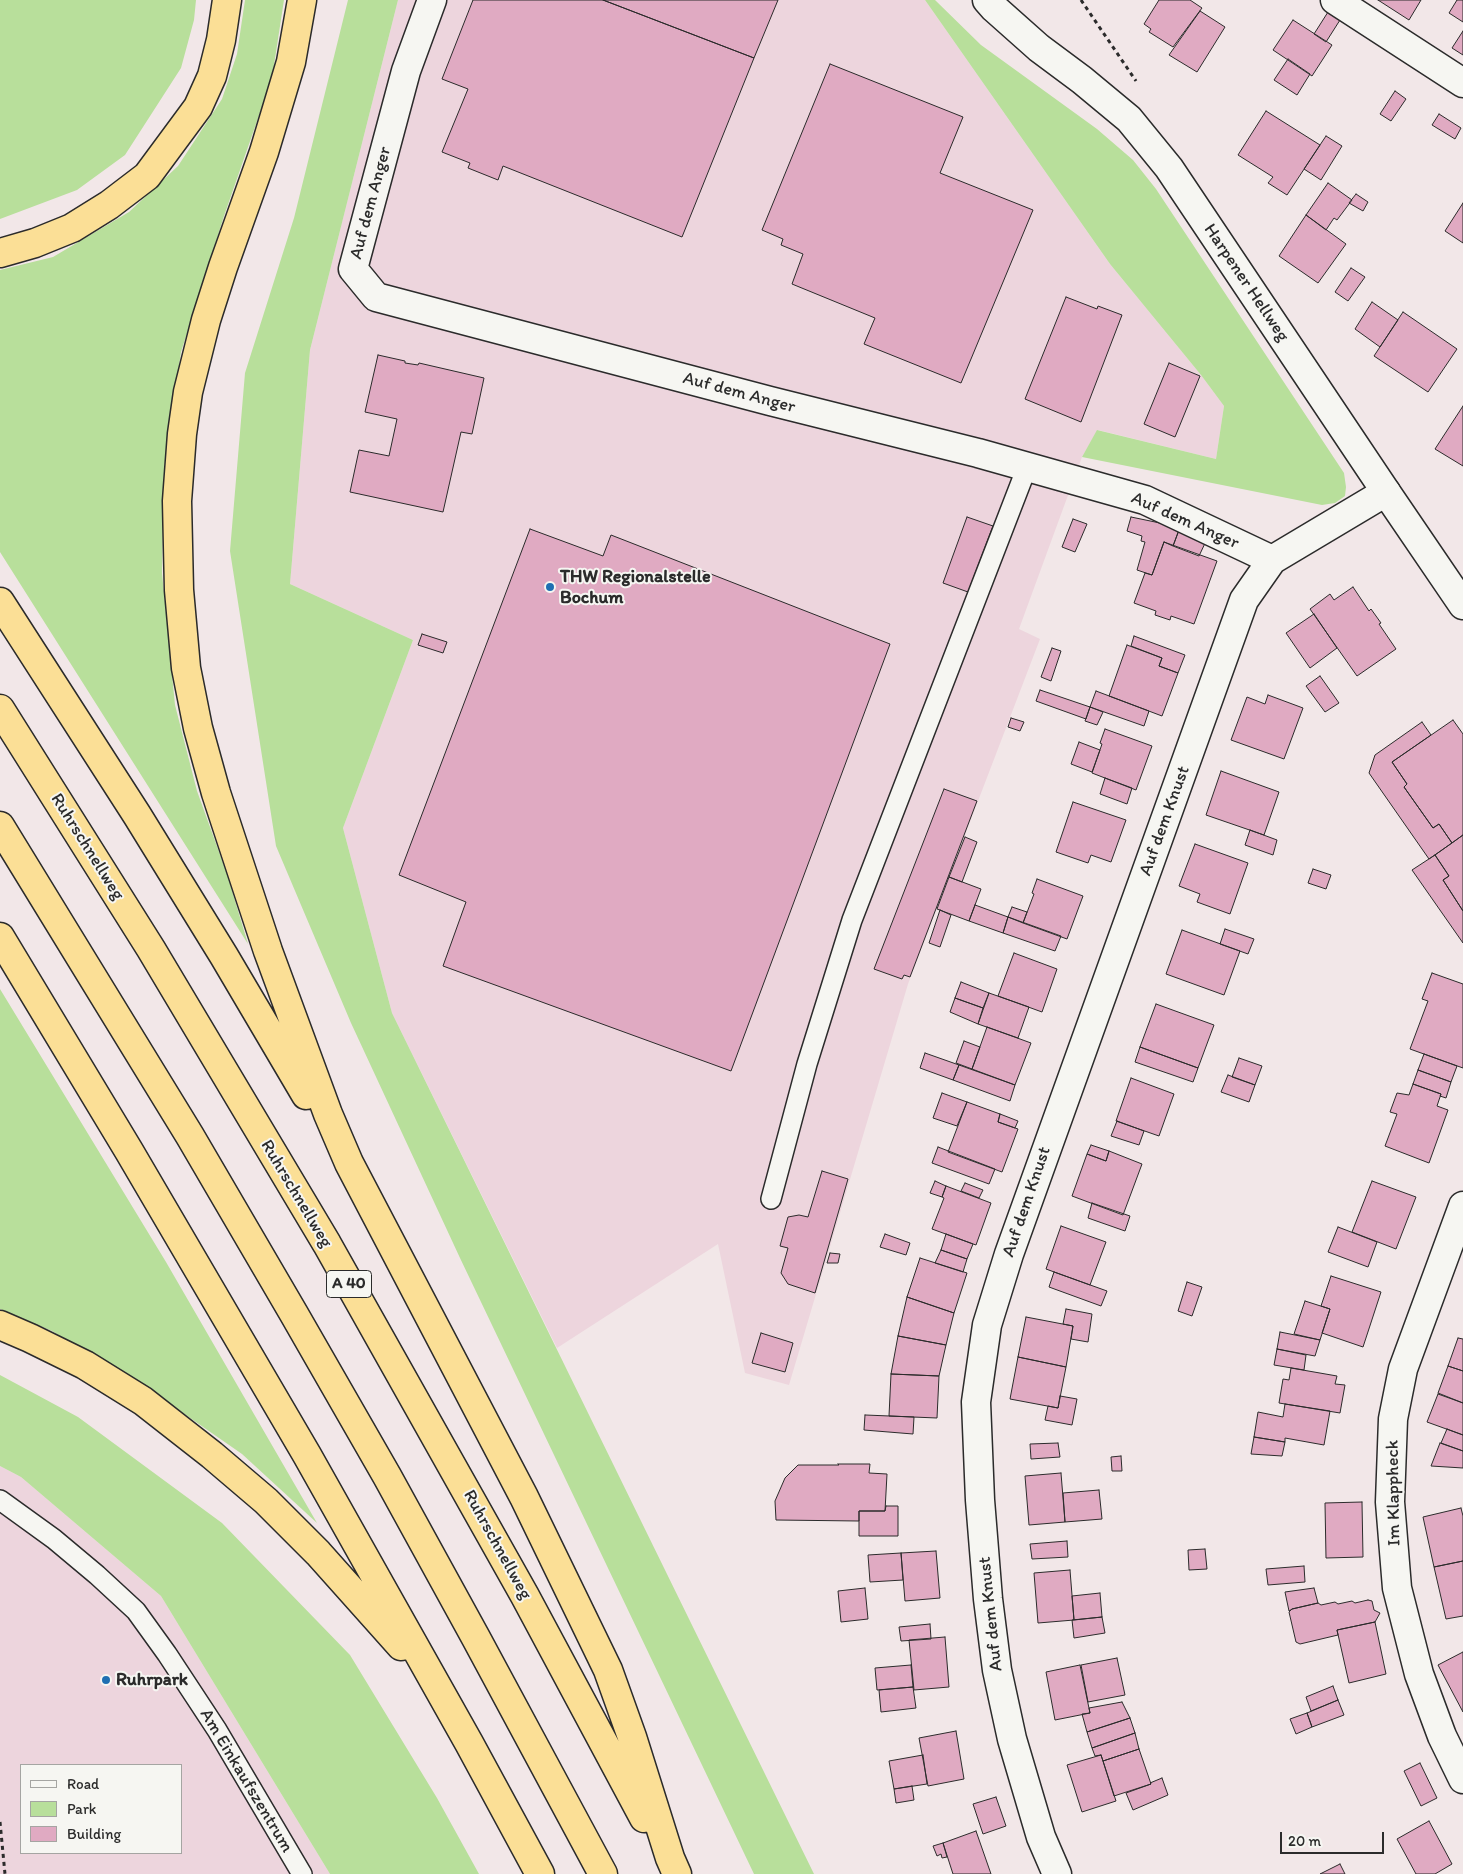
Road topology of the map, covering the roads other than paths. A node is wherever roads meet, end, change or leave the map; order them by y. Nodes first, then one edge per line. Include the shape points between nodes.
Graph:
1 (227, 0) edge
2 (302, 0) edge
3 (432, 0) edge
4 (987, 0) edge
5 (1335, 0) edge
6 (1463, 83) edge
7 (0, 252) edge
8 (1027, 466) junction
9 (1386, 492) junction
10 (1272, 560) junction
11 (0, 602) edge
12 (1463, 605) edge
13 (0, 709) edge
14 (0, 826) edge
15 (0, 937) edge
16 (770, 1198) dead end
17 (1463, 1206) edge
18 (377, 1217) junction
19 (0, 1325) edge
20 (0, 1500) edge
21 (469, 1743) junction
22 (1463, 1779) edge
23 (302, 1874) edge
24 (540, 1874) edge
25 (603, 1874) edge
26 (675, 1874) edge
27 (1057, 1874) edge

1 - 7 highway via 212,76 198,108 147,176 72,228 35,243
2 - 18 highway via 291,62 264,152 206,320 188,392 179,459 178,590 186,668 216,792 300,1042 342,1146
3 - 8 street, Auf dem Anger via 409,60 353,268 376,297
4 - 9 street, Harpener Hellweg via 1039,48 1129,119 1170,168
5 - 6 street
8 - 10 street, Auf dem Anger via 1145,500
8 - 16 lane via 852,920 806,1064
9 - 10 street
9 - 12 street, Harpener Hellweg
10 - 27 street, Auf dem Knust via 1244,600 1009,1254 987,1325 976,1402 980,1500 996,1670 1038,1828
11 - 18 highway via 137,814
13 - 26 highway, Ruhrschnellweg / A 40 via 151,949 327,1244 525,1596
14 - 25 highway via 190,1136 298,1322 476,1638
15 - 21 highway via 302,1446
17 - 22 street, Im Klappheck via 1403,1369 1393,1419 1390,1502 1397,1588 1418,1674
18 - 26 highway via 524,1497 608,1670
19 - 21 highway via 85,1365 143,1401 266,1501 318,1553 405,1651
20 - 23 lane, Am Einkaufszentrum via 54,1539 136,1611 217,1730
21 - 24 highway

